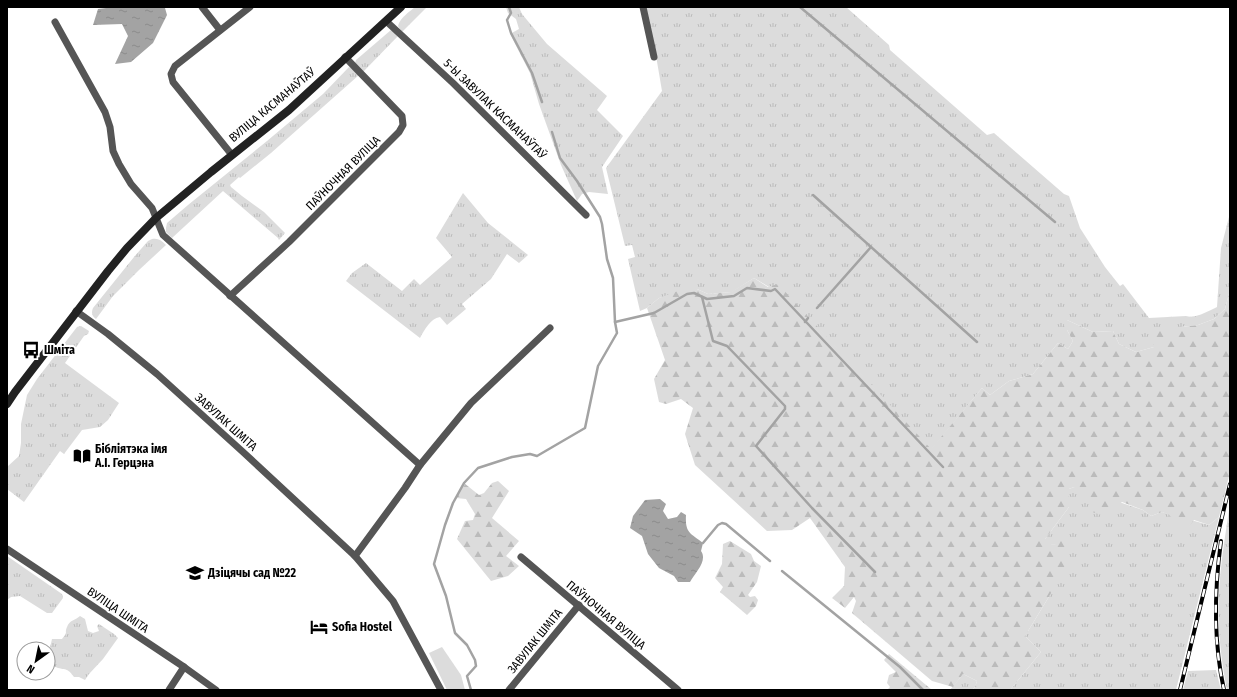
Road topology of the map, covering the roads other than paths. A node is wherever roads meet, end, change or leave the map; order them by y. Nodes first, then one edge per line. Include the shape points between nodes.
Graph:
1 (202, 7) edge
2 (250, 7) edge
3 (401, 7) edge
4 (643, 7) edge
5 (386, 21) junction
6 (55, 22) dead end
7 (220, 30) junction
8 (345, 57) junction
9 (654, 57) dead end
10 (232, 155) junction
11 (586, 215) dead end
12 (156, 218) junction
13 (230, 296) junction
14 (76, 311) junction
15 (550, 328) dead end
16 (7, 404) edge
17 (420, 465) junction
18 (7, 550) edge
19 (355, 556) junction
20 (521, 557) dead end
21 (578, 605) junction
22 (184, 667) junction
23 (169, 690) edge
24 (216, 690) edge
25 (441, 690) edge
26 (509, 690) edge
27 (678, 690) edge

1 - 7 street
2 - 7 street
3 - 5 main road, ВУЛІЦА КАСМАНАЎТАЎ
4 - 9 street
5 - 8 main road, ВУЛІЦА КАСМАНАЎТАЎ
5 - 11 street, 5-Ы ЗАВУЛАК КАСМАНАЎТАЎ via 453,83
6 - 12 street via 105,112 119,164 131,184 152,208
7 - 10 street via 176,66 171,74 173,82
8 - 10 main road, ВУЛІЦА КАСМАНАЎТАЎ via 289,110
8 - 13 street, ПАЎНОЧНАЯ ВУЛІЦА via 402,116 403,125 399,132 289,242
10 - 12 main road, ВУЛІЦА КАСМАНАЎТАЎ
12 - 13 street via 163,235
12 - 14 main road, ВУЛІЦА КАСМАНАЎТАЎ via 127,248
13 - 17 street
14 - 16 main road, ВУЛІЦА КАСМАНАЎТАЎ
14 - 19 street, ЗАВУЛАК ШМІТА via 157,374
15 - 17 street via 471,403
17 - 19 street
18 - 22 street, ВУЛІЦА ШМІТА
19 - 25 street, ЗАВУЛАК ШМІТА via 393,601
20 - 21 street, ПАЎНОЧНАЯ ВУЛІЦА
21 - 26 street, ЗАВУЛАК ШМІТА
21 - 27 street, ПАЎНОЧНАЯ ВУЛІЦА
22 - 23 street
22 - 24 street, ВУЛІЦА ШМІТА

